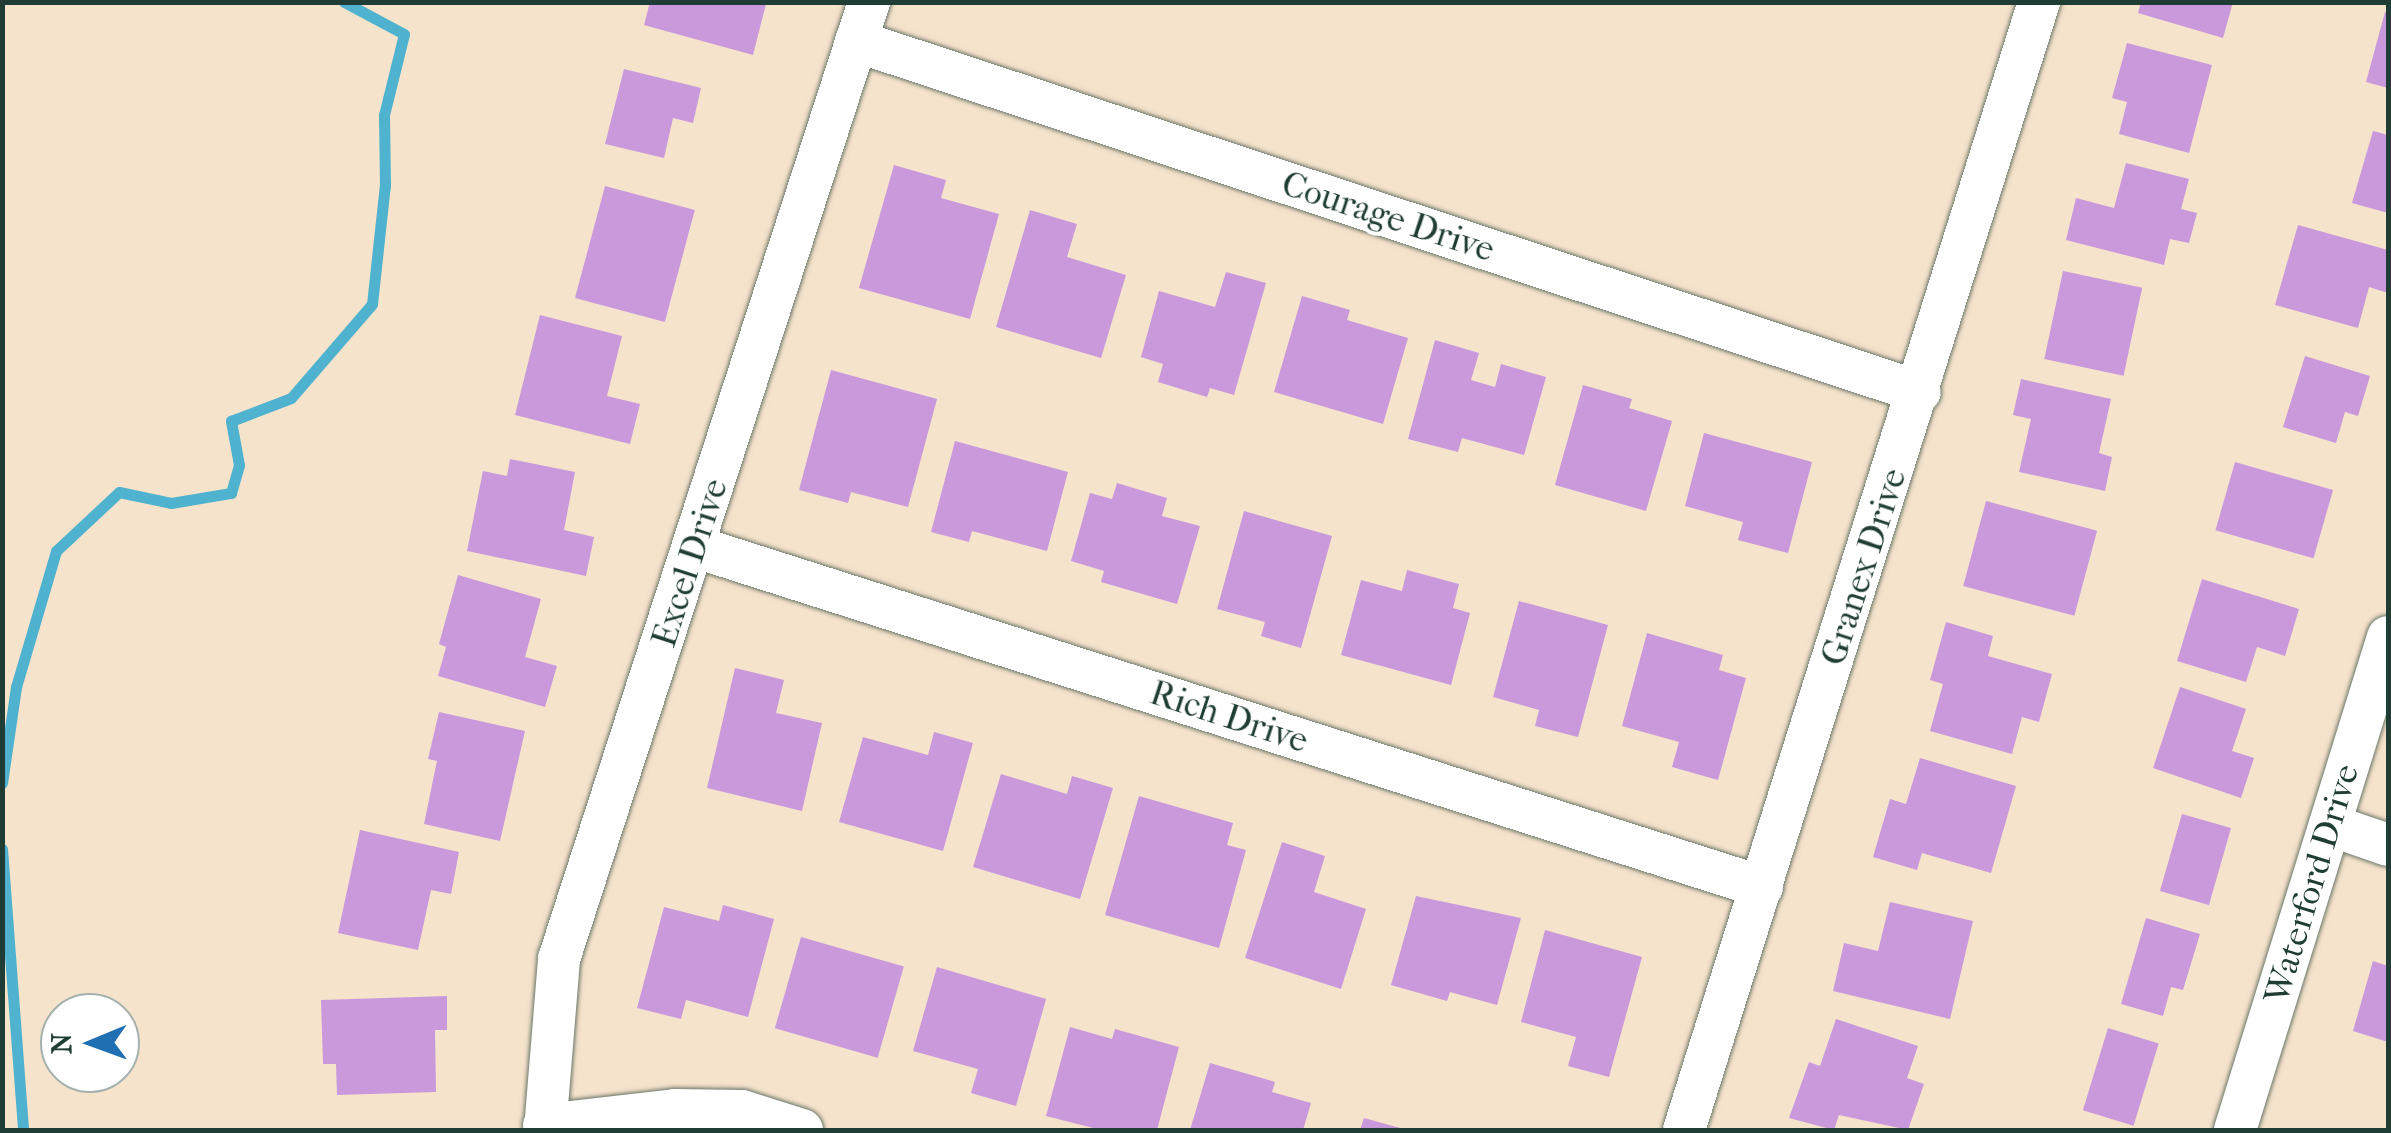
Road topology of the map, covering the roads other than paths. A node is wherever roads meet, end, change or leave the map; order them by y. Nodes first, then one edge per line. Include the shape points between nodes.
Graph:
1 (2039, 2) edge
2 (862, 22) edge
3 (1920, 392) junction
4 (696, 547) junction
5 (2388, 637) edge
6 (2330, 825) junction
7 (2388, 845) edge
8 (1762, 887) junction
9 (545, 1128) edge
10 (802, 1130) edge
11 (1684, 1130) edge
12 (2235, 1130) edge

1 - 3 street, Granex Drive
2 - 3 street, Courage Drive
2 - 4 street, Excel Drive
3 - 8 street, Granex Drive
4 - 8 street, Rich Drive
4 - 9 street, Excel Drive via 559,959
5 - 6 street, Waterford Drive
6 - 7 street
6 - 12 street, Waterford Drive
8 - 11 street, Granex Drive
9 - 10 street via 692,1110 742,1111

